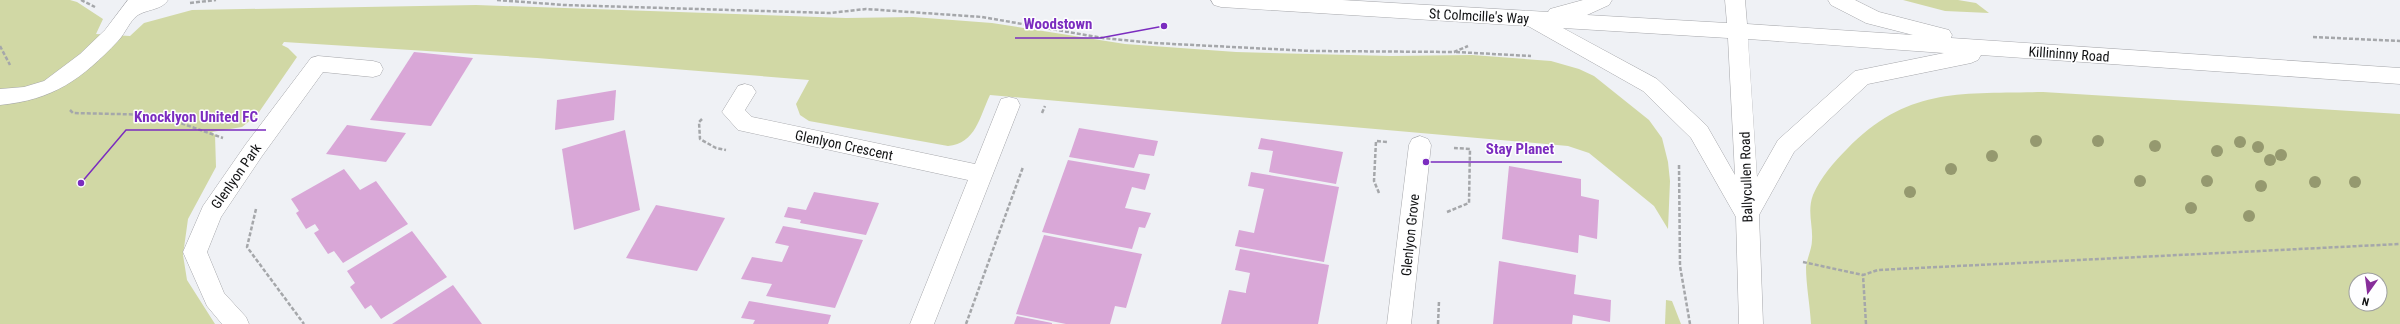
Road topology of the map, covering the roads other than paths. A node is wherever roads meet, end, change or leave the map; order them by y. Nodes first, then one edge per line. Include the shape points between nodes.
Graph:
1 (158, 0) edge
2 (1221, 0) edge
3 (1602, 0) edge
4 (1735, 0) edge
5 (1838, 0) edge
6 (129, 4) edge
7 (1531, 19) junction
8 (1738, 31) junction
9 (1998, 49) junction
10 (373, 69) dead end
11 (2400, 76) edge
12 (745, 92) dead end
13 (0, 97) edge
14 (1009, 105) dead end
15 (1420, 145) dead end
16 (982, 174) junction
17 (1747, 215) junction
18 (237, 324) edge
19 (922, 324) edge
20 (1400, 324) edge
21 (1751, 324) edge

1 - 6 lane
2 - 7 main road, St Colmcille's Way
3 - 7 main road via 1576,11
4 - 8 main road, Ballycullen Road
5 - 9 main road via 1873,18
6 - 13 lane via 112,35 87,59 52,86 24,95
7 - 8 main road, St Colmcille's Way
7 - 17 main road via 1650,85 1699,132
8 - 9 main road, Killininny Road
8 - 17 main road, Ballycullen Road
9 - 11 main road, Killininny Road
9 - 17 main road via 1862,77 1786,146
10 - 18 main road, Glenlyon Park via 318,64 211,213 195,252 215,299
12 - 16 main road, Glenlyon Crescent via 733,112 746,124
14 - 16 main road
15 - 20 main road, Glenlyon Grove
16 - 19 main road
17 - 21 main road, Ballycullen Road

